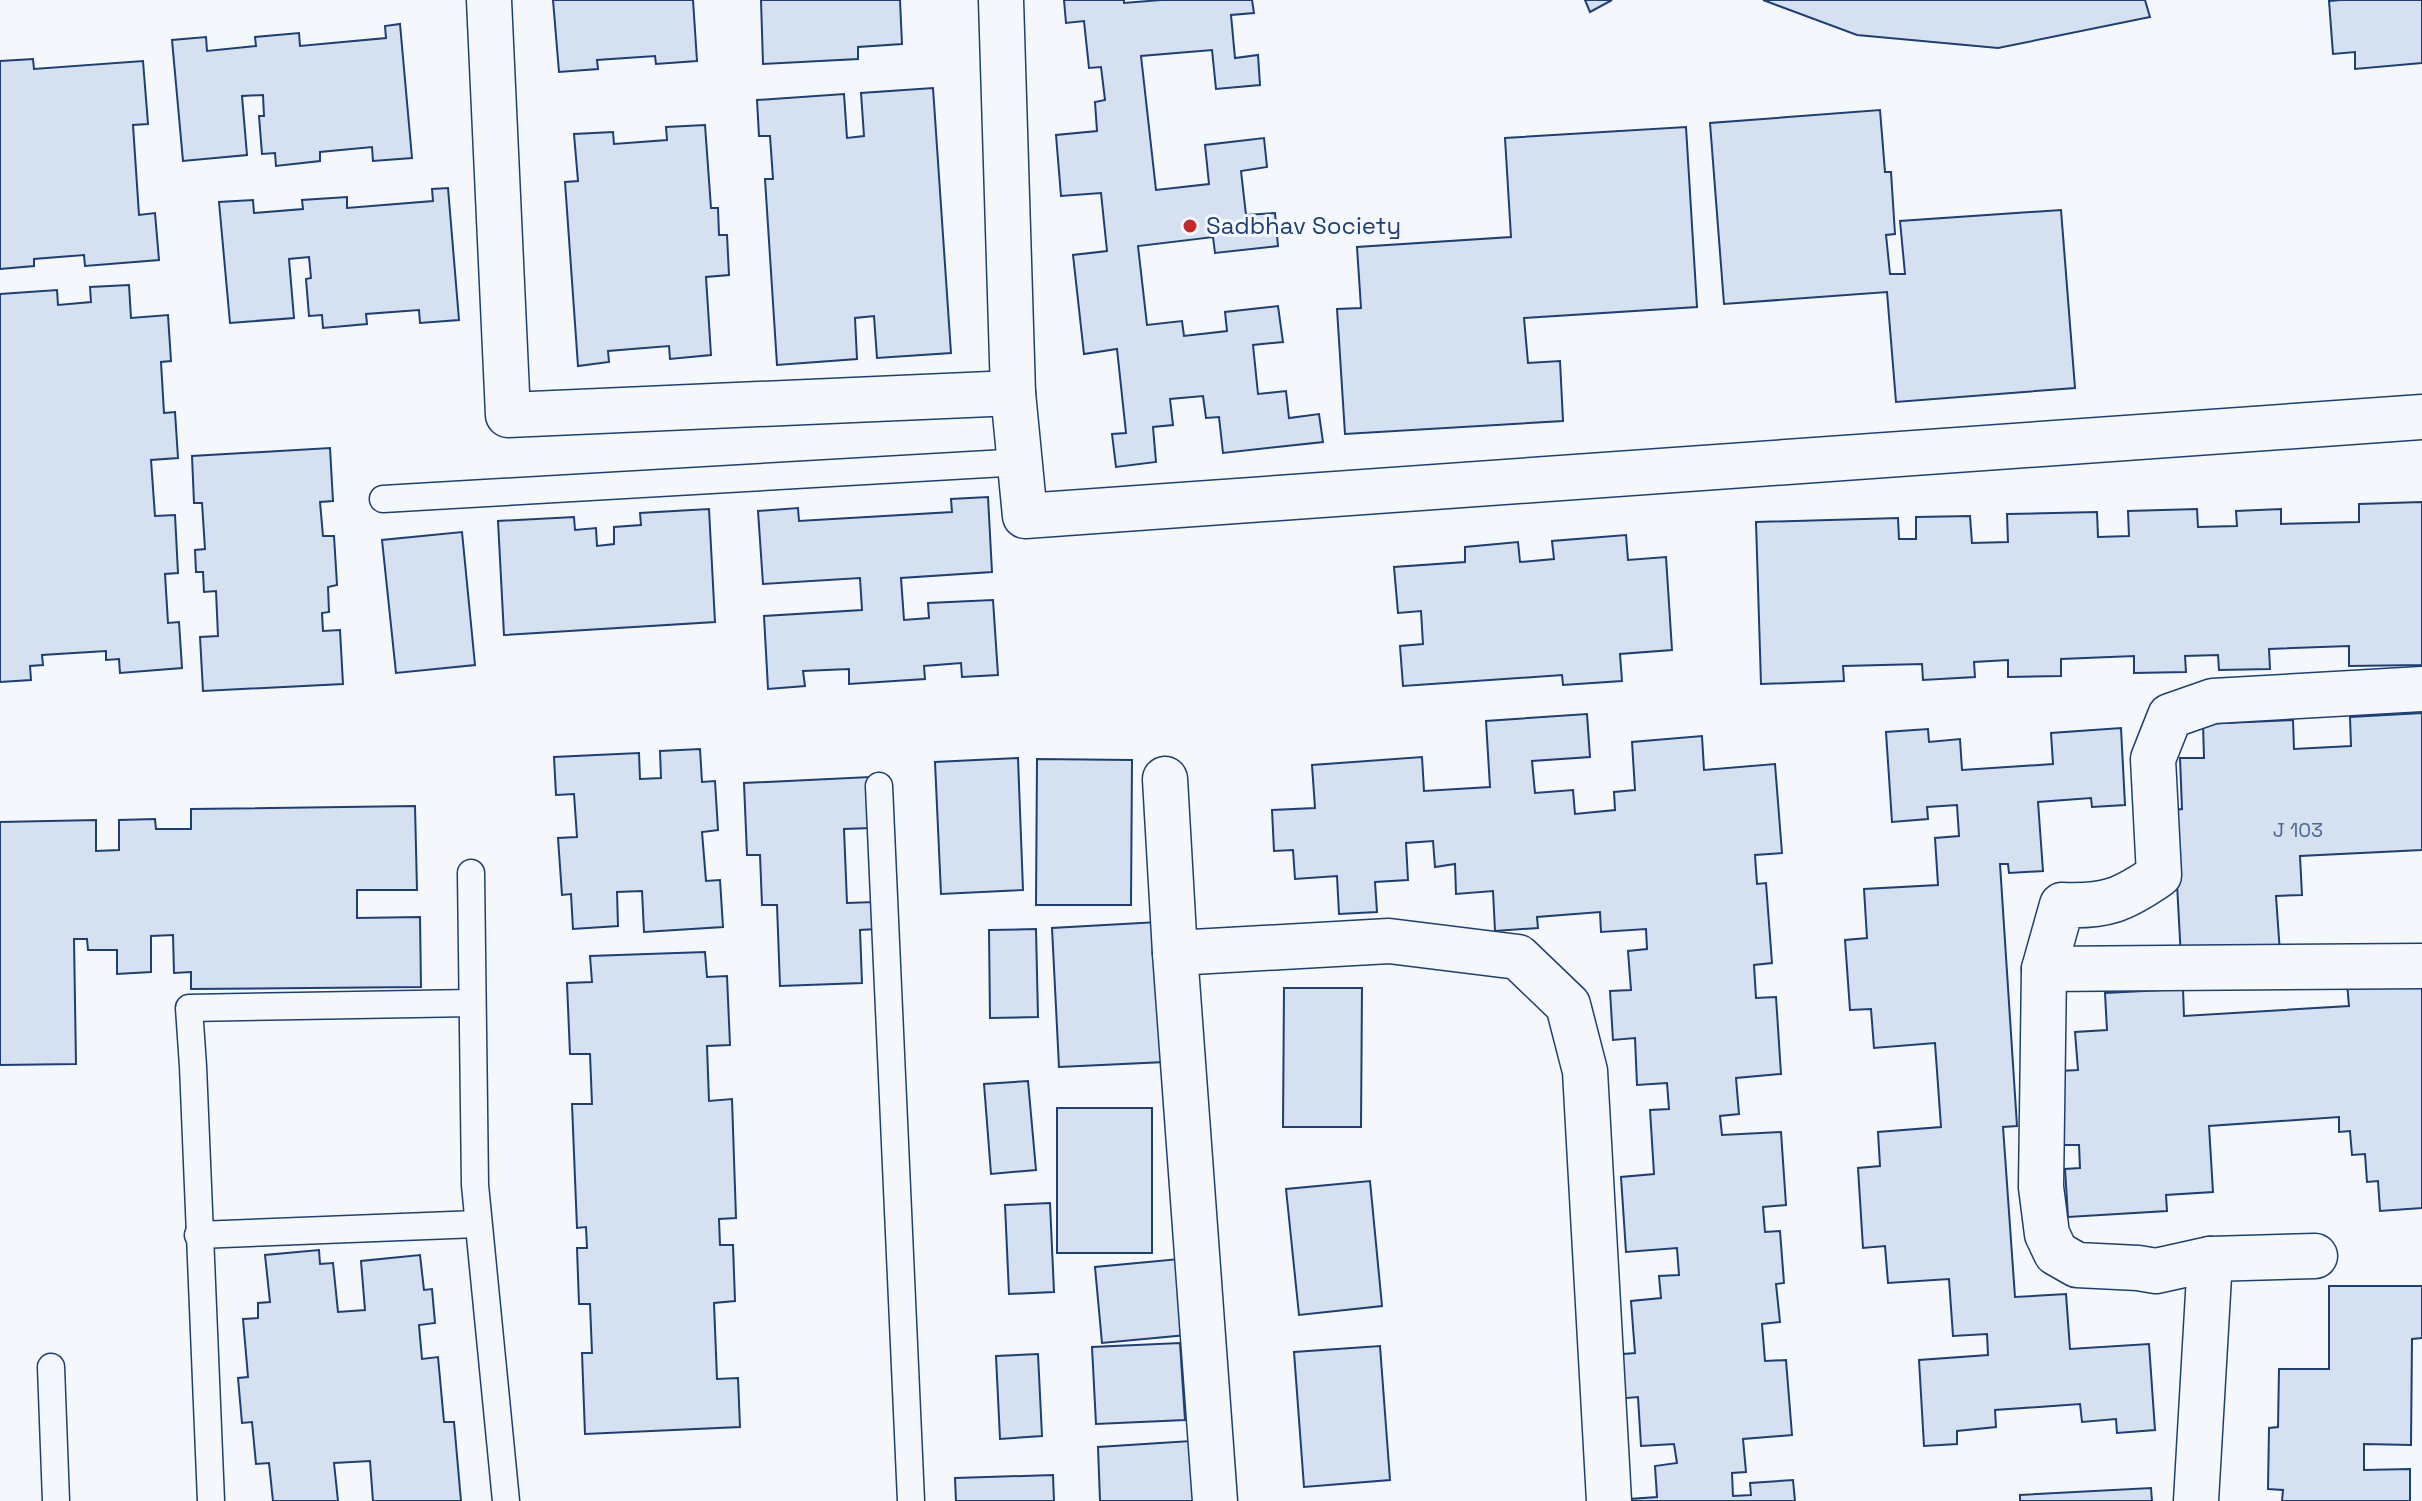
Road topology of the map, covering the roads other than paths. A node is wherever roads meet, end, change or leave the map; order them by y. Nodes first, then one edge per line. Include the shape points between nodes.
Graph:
1 (489, 0) edge
2 (1001, 0) edge
3 (1013, 393) junction
4 (2422, 417) edge
5 (1021, 462) junction
6 (383, 499) dead end
7 (2422, 689) edge
8 (1165, 779) dead end
9 (879, 786) dead end
10 (471, 873) dead end
11 (1175, 953) junction
12 (2422, 966) edge
13 (2044, 969) junction
14 (472, 1003) junction
15 (478, 1224) junction
16 (198, 1235) junction
17 (2315, 1256) dead end
18 (2210, 1259) junction
19 (51, 1367) dead end
20 (56, 1501) edge
21 (211, 1501) edge
22 (506, 1501) edge
23 (911, 1501) edge
24 (1215, 1501) edge
25 (1609, 1501) edge
26 (2196, 1501) edge

1 - 3 street via 508,415
2 - 3 street
3 - 5 street
4 - 5 street via 1025,516
5 - 6 lane
7 - 13 street via 2213,701 2170,716 2153,759 2159,875 2129,896 2092,907 2062,905
8 - 11 street
9 - 23 lane
10 - 14 lane
11 - 24 street
11 - 25 street via 1389,941 1518,957 1568,1005 1585,1071
12 - 13 street
13 - 18 street via 2041,1187 2047,1234 2056,1253 2077,1265 2156,1271
14 - 15 lane
14 - 16 lane via 189,1008
15 - 16 lane
15 - 22 lane
16 - 21 lane
17 - 18 street
18 - 26 street
19 - 20 lane

